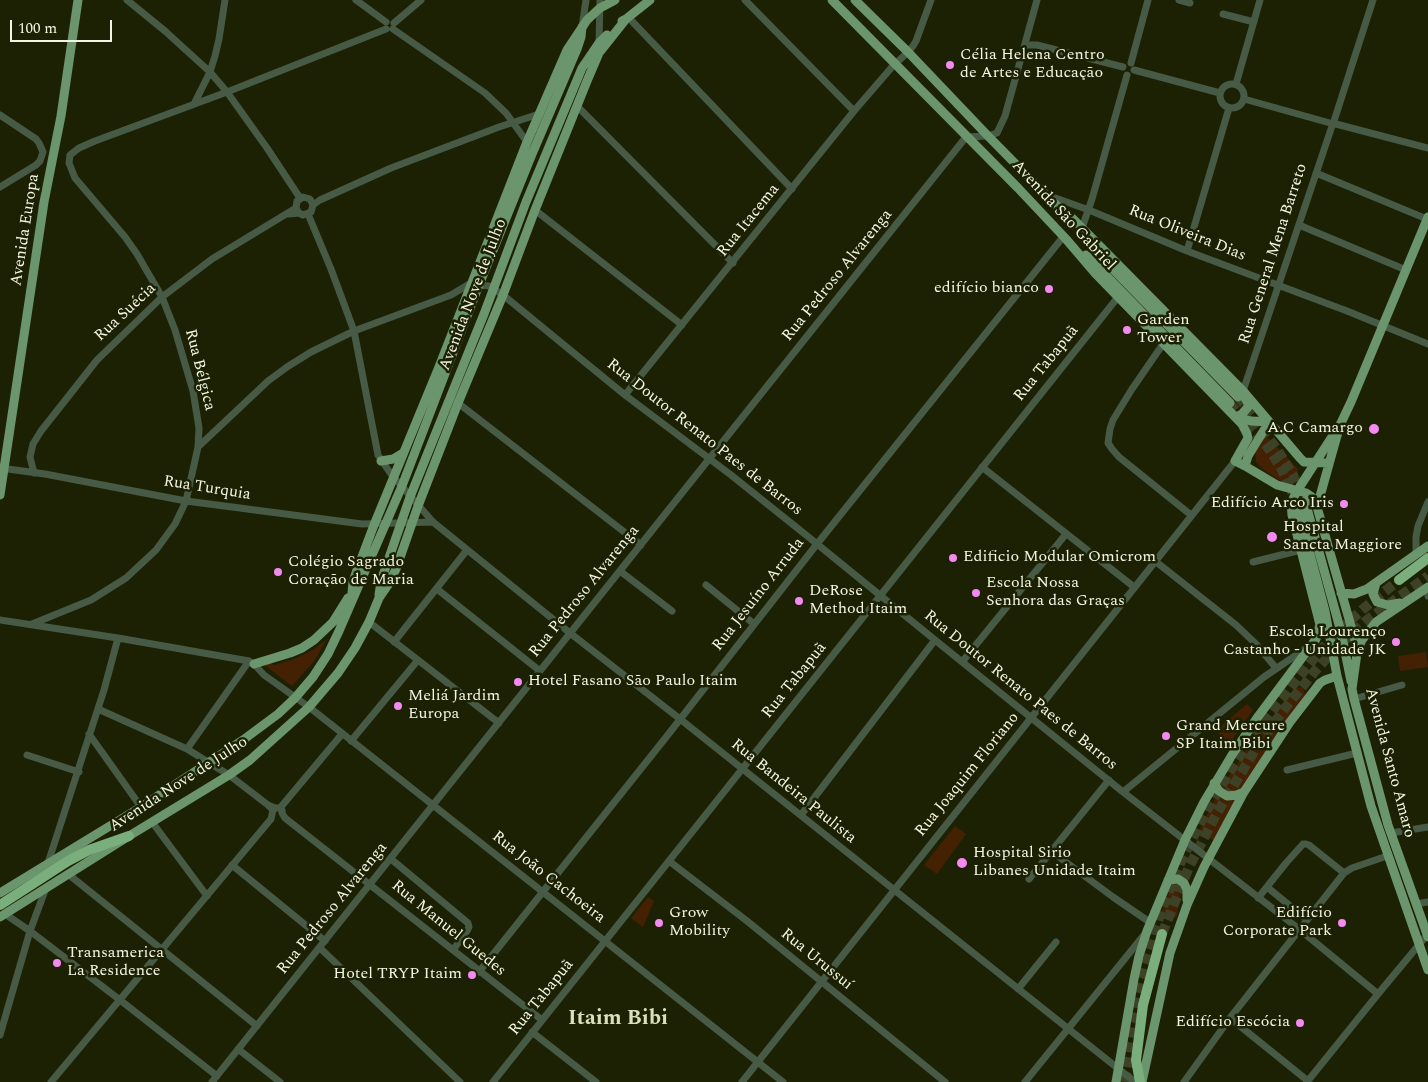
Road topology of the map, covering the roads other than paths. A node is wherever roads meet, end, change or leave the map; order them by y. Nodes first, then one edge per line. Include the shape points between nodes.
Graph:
1 (78, 0) edge
2 (127, 0) edge
3 (225, 0) edge
4 (356, 0) edge
5 (421, 0) edge
6 (586, 0) edge
7 (615, 0) edge
8 (650, 0) edge
9 (745, 0) edge
10 (832, 0) edge
11 (855, 0) edge
12 (931, 0) edge
13 (1038, 0) edge
14 (1148, 0) edge
15 (1179, 0) edge
16 (1260, 0) edge
17 (1373, 0) edge
18 (1190, 3) dead end
19 (600, 4) edge
20 (1223, 14) dead end
21 (628, 18) junction
22 (1254, 22) junction
23 (390, 26) junction
24 (582, 26) junction
25 (599, 43) junction
26 (1026, 45) junction
27 (908, 52) junction
28 (215, 56) junction
29 (895, 63) junction
30 (1131, 63) junction
31 (204, 66) junction
32 (1123, 67) junction
33 (1134, 70) junction
34 (210, 72) junction
35 (1127, 74) junction
36 (1236, 84) junction
37 (227, 92) junction
38 (1220, 93) junction
39 (1244, 100) junction
40 (194, 104) junction
41 (576, 106) junction
42 (1229, 108) junction
43 (854, 111) junction
44 (539, 114) junction
45 (0, 115) edge
46 (514, 122) junction
47 (1333, 123) junction
48 (988, 136) junction
49 (966, 137) junction
50 (526, 142) junction
51 (1428, 148) edge
52 (1316, 173) junction
53 (0, 187) edge
54 (792, 189) junction
55 (1047, 195) junction
56 (300, 198) junction
57 (314, 202) junction
58 (1056, 205) junction
59 (298, 210) junction
60 (535, 210) junction
61 (1089, 210) junction
62 (308, 214) junction
63 (1428, 218) edge
64 (1298, 225) junction
65 (1082, 228) junction
66 (1065, 238) junction
67 (1187, 251) junction
68 (733, 263) junction
69 (1406, 270) junction
70 (475, 284) junction
71 (1279, 285) junction
72 (494, 288) junction
73 (504, 294) junction
74 (451, 295) junction
75 (162, 297) junction
76 (1118, 297) junction
77 (465, 298) junction
78 (682, 325) junction
79 (1383, 325) junction
80 (354, 331) junction
81 (1163, 344) junction
82 (1428, 344) edge
83 (625, 395) junction
84 (1237, 397) junction
85 (458, 403) junction
86 (1236, 417) junction
87 (1269, 422) junction
88 (1341, 423) junction
89 (198, 447) junction
90 (403, 453) junction
91 (709, 459) junction
92 (1235, 461) junction
93 (381, 462) junction
94 (1304, 462) junction
95 (1315, 463) junction
96 (1329, 463) junction
97 (1245, 466) junction
98 (982, 467) junction
99 (2, 468) edge
100 (34, 473) junction
101 (1307, 475) junction
102 (394, 478) junction
103 (402, 486) junction
104 (1297, 491) junction
105 (0, 495) edge
106 (410, 497) junction
107 (186, 501) junction
108 (1428, 502) edge
109 (418, 506) junction
110 (1317, 506) junction
111 (1191, 515) junction
112 (433, 522) junction
113 (412, 523) junction
114 (385, 524) junction
115 (401, 524) junction
116 (374, 525) junction
117 (1066, 534) junction
118 (1416, 536) junction
119 (817, 544) junction
120 (641, 545) junction
121 (1428, 545) edge
122 (467, 550) junction
123 (1301, 550) junction
124 (1416, 554) junction
125 (1428, 558) edge
126 (1155, 561) junction
127 (1254, 563) dead end
128 (620, 570) junction
129 (1399, 580) tunnel mouth
130 (1376, 583) junction
131 (706, 585) dead end
132 (1134, 587) junction
133 (437, 589) junction
134 (1428, 590) edge
135 (1341, 593) junction
136 (352, 595) junction
137 (880, 596) junction
138 (379, 598) junction
139 (1406, 601) junction
140 (672, 611) dead end
141 (0, 620) edge
142 (369, 622) junction
143 (32, 624) junction
144 (754, 624) junction
145 (570, 633) junction
146 (118, 638) junction
147 (935, 640) junction
148 (394, 642) junction
149 (1313, 644) junction
150 (1357, 653) junction
151 (418, 660) junction
152 (962, 662) junction
153 (252, 663) junction
154 (1276, 668) junction
155 (540, 671) junction
156 (1290, 676) junction
157 (1337, 676) junction
158 (1402, 685) dead end
159 (1352, 689) junction
160 (295, 698) junction
161 (1354, 698) junction
162 (309, 707) junction
163 (98, 709) junction
164 (1032, 717) junction
165 (680, 719) junction
166 (499, 723) junction
167 (89, 734) junction
168 (342, 734) junction
169 (352, 741) junction
170 (187, 749) junction
171 (1357, 753) junction
172 (27, 755) dead end
173 (209, 762) junction
174 (742, 769) junction
175 (1287, 770) dead end
176 (78, 772) junction
177 (229, 774) junction
178 (1109, 780) junction
179 (1214, 784) junction
180 (1123, 792) junction
181 (1244, 792) junction
182 (433, 805) junction
183 (141, 807) junction
184 (276, 809) junction
185 (800, 815) junction
186 (152, 822) junction
187 (1428, 826) edge
188 (1391, 833) junction
189 (129, 836) junction
190 (1185, 840) junction
191 (1051, 851) junction
192 (1387, 856) junction
193 (391, 859) junction
194 (1208, 859) junction
195 (669, 861) junction
196 (48, 863) junction
197 (232, 865) junction
198 (1344, 873) junction
199 (68, 874) junction
200 (1029, 879) dead end
201 (1168, 880) junction
202 (370, 884) junction
203 (47, 887) junction
204 (1267, 887) junction
205 (894, 890) junction
206 (542, 892) junction
207 (0, 893) edge
208 (206, 896) junction
209 (1258, 898) junction
210 (1428, 902) edge
211 (1416, 904) junction
212 (1187, 905) junction
213 (2, 912) edge
214 (1306, 919) junction
215 (1149, 927) junction
216 (1299, 929) junction
217 (30, 932) junction
218 (1162, 934) tunnel mouth
219 (1428, 936) edge
220 (325, 941) junction
221 (605, 941) junction
222 (1056, 942) dead end
223 (1419, 944) junction
224 (320, 948) junction
225 (163, 949) junction
226 (453, 950) junction
227 (1428, 970) edge
228 (479, 972) junction
229 (822, 982) junction
230 (1018, 989) junction
231 (1378, 994) junction
232 (120, 1000) junction
233 (1230, 1018) junction
234 (542, 1020) junction
235 (257, 1026) junction
236 (1068, 1028) junction
237 (532, 1032) junction
238 (0, 1035) edge
239 (238, 1049) junction
240 (758, 1062) junction
241 (1118, 1068) junction
242 (215, 1079) edge
243 (1308, 1081) edge
244 (51, 1082) edge
245 (280, 1082) edge
246 (460, 1082) edge
247 (493, 1082) edge
248 (596, 1082) edge
249 (742, 1082) edge
250 (783, 1082) edge
251 (945, 1082) edge
252 (1025, 1082) edge
253 (1116, 1082) edge
254 (1135, 1082) edge
255 (1141, 1082) edge
256 (1184, 1082) edge

1 - 99 main road, Avenida Europa
2 - 31 street
3 - 28 street
4 - 23 street
5 - 23 street
6 - 24 street
7 - 19 main road, Avenida Nove de Julho
8 - 21 main road, Avenida Nove de Julho
9 - 43 street
10 - 29 main road, Avenida São Gabriel
11 - 27 main road, Avenida São Gabriel
12 - 27 street via 916,41
13 - 26 street
14 - 30 street
15 - 18 street
16 - 22 street
17 - 47 street, Rua General Mena Barreto
19 - 24 main road, Avenida Nove de Julho
19 - 25 street
20 - 22 street
21 - 25 main road, Avenida Nove de Julho via 614,26
21 - 41 main road, Avenida Nove de Julho via 600,53
21 - 54 street
22 - 36 street
23 - 37 street
23 - 46 street via 485,93
24 - 44 main road, Avenida Nove de Julho via 567,50
24 - 70 main road, Avenida Nove de Julho via 577,49
25 - 72 main road, Avenida Nove de Julho via 574,85
26 - 32 street
26 - 48 street via 1002,124 997,132
27 - 29 street, Rua Itacema
27 - 48 main road, Avenida São Gabriel
28 - 31 street
28 - 34 street
29 - 43 street, Rua Itacema
29 - 49 main road, Avenida São Gabriel
30 - 32 street
30 - 33 street
31 - 34 street
32 - 35 street
33 - 35 street
33 - 38 street
34 - 37 street
34 - 40 street
35 - 61 street
36 - 38 street via 1226,85
36 - 39 street via 1243,91
37 - 40 street
37 - 56 street
38 - 42 street via 1221,101
39 - 42 street
39 - 47 street
40 - 75 street, Rua Bélgica via 79,148 70,155 69,163 75,178 125,237
41 - 60 main road, Avenida Nove de Julho
41 - 68 street
42 - 67 street
43 - 54 street, Rua Itacema
44 - 46 street
44 - 50 main road, Avenida Nove de Julho
45 - 53 street via 36,139 42,152 36,165
46 - 50 street
46 - 57 street via 391,168
47 - 51 street
47 - 52 street, Rua General Mena Barreto
48 - 49 street
48 - 55 main road, Avenida São Gabriel
49 - 66 main road, Avenida São Gabriel
49 - 91 street, Rua Pedroso Alvarenga
50 - 70 main road, Avenida Nove de Julho
52 - 63 street
52 - 64 street, Rua General Mena Barreto
54 - 68 street, Rua Itacema
55 - 58 main road, Avenida São Gabriel
55 - 61 street, Rua Oliveira Dias
56 - 57 street
56 - 59 street
57 - 62 street
58 - 65 main road, Avenida São Gabriel
58 - 84 main road
59 - 62 street
59 - 75 street, Rua Suécia via 267,224 212,259
60 - 73 main road, Avenida Nove de Julho
60 - 78 street
61 - 65 street
61 - 67 street, Rua Oliveira Dias
62 - 80 street
63 - 69 main road
64 - 69 street
64 - 71 street, Rua General Mena Barreto
65 - 84 main road, Avenida São Gabriel
66 - 76 main road, Avenida São Gabriel
66 - 84 main road
66 - 119 street, Rua Jesuíno Arruda
67 - 71 street, Rua Oliveira Dias
68 - 78 street, Rua Itacema
69 - 79 main road
70 - 72 street, Rua Doutor Renato Paes de Barros
70 - 74 street
70 - 77 main road, Avenida Nove de Julho
70 - 103 main road, Avenida Nove de Julho
71 - 79 street, Rua Oliveira Dias
71 - 84 street, Rua General Mena Barreto
72 - 73 street, Rua Doutor Renato Paes de Barros
72 - 106 main road, Avenida Nove de Julho
73 - 83 street, Rua Doutor Renato Paes de Barros
73 - 85 main road, Avenida Nove de Julho
74 - 77 street
74 - 80 street
75 - 89 street, Rua Bélgica via 193,391 199,428
75 - 100 street, Rua Suécia via 97,360 41,431 30,452
76 - 81 main road, Avenida São Gabriel
76 - 98 street, Rua Tabapuã
77 - 90 main road, Avenida Nove de Julho
78 - 83 street, Rua Itacema
79 - 82 street, Rua Oliveira Dias
79 - 88 main road
80 - 89 street via 288,366
80 - 93 street via 375,447
81 - 86 main road, Avenida São Gabriel
81 - 111 street via 1113,420 1108,443 1119,457
83 - 91 street, Rua Doutor Renato Paes de Barros
84 - 86 main road via 1243,396 1249,405
84 - 87 main road, Avenida São Gabriel
85 - 109 main road, Avenida Nove de Julho
85 - 120 street
86 - 87 main road
86 - 92 main road, Avenida São Gabriel via 1246,429 1248,438
87 - 94 main road, Avenida São Gabriel
87 - 97 main road
88 - 95 main road
88 - 96 main road
89 - 107 street, Rua Bélgica
90 - 93 main road
90 - 102 main road, Avenida Nove de Julho
91 - 119 street, Rua Doutor Renato Paes de Barros
91 - 120 street, Rua Pedroso Alvarenga
92 - 97 main road
92 - 111 street, Rua Joaquim Floriano
93 - 102 street, Rua Bandeira Paulista
94 - 95 main road
94 - 101 main road
95 - 96 main road
95 - 101 main road
96 - 110 main road
97 - 104 main road via 1278,485
98 - 117 street
98 - 137 street, Rua Tabapuã
99 - 100 street, Rua Turquia
99 - 105 main road, Avenida Europa
100 - 107 street, Rua Turquia
101 - 104 main road
102 - 103 street, Rua Bandeira Paulista
102 - 116 main road, Avenida Nove de Julho
103 - 106 street, Rua Bandeira Paulista
103 - 114 main road, Avenida Nove de Julho
104 - 110 main road via 1309,494
104 - 123 main road via 1291,508
106 - 109 street, Rua Bandeira Paulista
106 - 115 main road, Avenida Nove de Julho
107 - 116 street, Rua Turquia
107 - 143 street, Rua Bélgica via 175,524 156,550 126,578 91,600
108 - 118 street
109 - 112 street, Rua Bandeira Paulista
109 - 113 main road, Avenida Nove de Julho
110 - 135 main road, Avenida Santo Amaro
111 - 126 street, Rua Joaquim Floriano
112 - 113 street
112 - 122 street, Rua Bandeira Paulista
113 - 115 street, Rua Turquia
113 - 138 main road, Avenida Nove de Julho via 396,569
114 - 115 street, Rua Turquia
114 - 116 street, Rua Turquia
114 - 136 main road, Avenida Nove de Julho
115 - 138 main road, Avenida Nove de Julho via 381,581
116 - 136 main road, Avenida Nove de Julho via 357,570
117 - 132 street
117 - 152 street
118 - 121 street
118 - 124 street
119 - 137 street, Rua Doutor Renato Paes de Barros
119 - 144 street, Rua Jesuíno Arruda
120 - 128 street, Rua Pedroso Alvarenga
121 - 124 main road
122 - 133 street
122 - 145 street, Rua Bandeira Paulista
123 - 127 street
123 - 149 main road via 1320,625
124 - 130 main road
125 - 129 highway
126 - 132 street, Rua Joaquim Floriano
126 - 154 street via 1236,625
128 - 140 street
128 - 145 street, Rua Pedroso Alvarenga
130 - 135 main road via 1354,594
130 - 139 main road via 1373,594 1378,602 1388,605
131 - 144 street
132 - 164 street, Rua Joaquim Floriano
133 - 148 street
133 - 155 street
134 - 139 main road
135 - 150 main road, Avenida Santo Amaro
136 - 153 main road via 333,622 314,640 290,653
136 - 160 main road, Avenida Nove de Julho via 328,654
137 - 147 street, Rua Doutor Renato Paes de Barros
137 - 174 street, Rua Tabapuã
138 - 142 main road, Avenida Nove de Julho
139 - 150 main road via 1376,622 1362,640
141 - 143 street
142 - 148 street
142 - 162 main road, Avenida Nove de Julho via 338,672
143 - 146 street
144 - 165 street, Rua Jesuíno Arruda
145 - 155 street, Rua Pedroso Alvarenga
145 - 165 street, Rua Bandeira Paulista
146 - 153 street
146 - 163 street
147 - 152 street, Rua Doutor Renato Paes de Barros
147 - 185 street
148 - 151 street
149 - 154 street
149 - 156 main road
150 - 159 main road, Avenida Santo Amaro
151 - 166 street
151 - 169 street
152 - 164 street, Rua Doutor Renato Paes de Barros
153 - 160 street, Rua João Cachoeira
153 - 170 street
154 - 156 street via 1288,671
154 - 180 street
155 - 166 street, Rua Pedroso Alvarenga
156 - 179 main road
157 - 159 main road, Avenida Santo Amaro via 1301,503 1341,632
157 - 171 main road, Avenida Santo Amaro
157 - 181 main road via 1320,683
158 - 161 street
159 - 161 main road, Avenida Santo Amaro
160 - 162 street, Rua João Cachoeira
160 - 173 main road, Avenida Nove de Julho via 278,714
161 - 188 main road, Avenida Santo Amaro
162 - 168 street, Rua João Cachoeira
162 - 177 main road, Avenida Nove de Julho via 270,743
163 - 167 street
163 - 170 street, Rua Manuel Guedes
164 - 178 street, Rua Doutor Renato Paes de Barros
164 - 205 street, Rua Joaquim Floriano
165 - 174 street, Rua Bandeira Paulista
165 - 206 street, Rua Jesuíno Arruda
166 - 182 street, Rua Pedroso Alvarenga
167 - 176 street
167 - 183 street
168 - 169 street, Rua João Cachoeira
168 - 184 street
169 - 182 street, Rua João Cachoeira
170 - 173 street, Rua Manuel Guedes
171 - 175 street
171 - 192 main road, Avenida Santo Amaro
172 - 176 street
173 - 177 street, Rua Manuel Guedes
173 - 183 main road, Avenida Nove de Julho
174 - 185 street, Rua Bandeira Paulista
174 - 195 street, Rua Tabapuã
176 - 196 street
177 - 184 street, Rua Manuel Guedes
177 - 186 main road, Avenida Nove de Julho
178 - 180 street, Rua Doutor Renato Paes de Barros
178 - 191 street
179 - 181 main road via 1227,796
179 - 190 main road
180 - 190 street, Rua Doutor Renato Paes de Barros
181 - 194 main road
182 - 193 street, Rua Pedroso Alvarenga
182 - 206 street, Rua João Cachoeira
183 - 196 main road, Avenida Nove de Julho
184 - 197 street
184 - 202 street, Rua Manuel Guedes
185 - 205 street, Rua Bandeira Paulista
186 - 189 main road, Avenida Nove de Julho
186 - 208 street
187 - 188 street
188 - 211 main road, Avenida Santo Amaro
189 - 199 main road, Avenida Nove de Julho
189 - 213 highway via 82,854
190 - 194 street, Rua Doutor Renato Paes de Barros
190 - 201 main road
191 - 200 street
191 - 215 street
192 - 198 street
192 - 223 main road, Avenida Santo Amaro
193 - 202 street, Rua Pedroso Alvarenga
193 - 226 street via 468,923 467,931
194 - 209 street, Rua Doutor Renato Paes de Barros
194 - 212 main road
195 - 221 street, Rua Tabapuã
195 - 229 street, Rua Urussuí
196 - 207 main road, Avenida Nove de Julho
197 - 208 street
197 - 220 street
198 - 204 street via 1306,844 1300,846
198 - 214 street
199 - 203 main road, Avenida Nove de Julho
199 - 225 street
201 - 212 main road via 1184,882
201 - 215 main road
202 - 220 street, Rua Pedroso Alvarenga
202 - 226 street, Rua Manuel Guedes
203 - 213 main road, Avenida Nove de Julho
203 - 217 street
204 - 209 street
204 - 214 street
205 - 229 street, Rua Joaquim Floriano
205 - 230 street, Rua Bandeira Paulista
206 - 221 street, Rua João Cachoeira
206 - 228 street, Rua Jesuíno Arruda
208 - 225 street
209 - 216 street, Rua Doutor Renato Paes de Barros
210 - 211 street
211 - 219 main road, Avenida Santo Amaro
212 - 255 main road via 1170,953
213 - 217 street
214 - 216 street
215 - 236 street
215 - 241 main road via 1134,979
216 - 231 street, Rua Doutor Renato Paes de Barros
216 - 233 street
217 - 232 street
217 - 238 street
218 - 255 highway via 1144,1005 1136,1060
219 - 223 street
220 - 224 street, Rua Pedroso Alvarenga
221 - 234 street, Rua Tabapuã
221 - 240 street, Rua João Cachoeira
222 - 230 street
223 - 227 main road, Avenida Santo Amaro
223 - 231 street
224 - 235 street, Rua Pedroso Alvarenga
224 - 246 street
225 - 232 street
225 - 235 street
226 - 228 street, Rua Manuel Guedes
228 - 234 street, Rua Manuel Guedes
229 - 240 street, Rua Joaquim Floriano
229 - 251 street, Rua Urussuí
230 - 236 street, Rua Bandeira Paulista
231 - 243 street
232 - 242 street
232 - 244 street
233 - 243 street
233 - 256 street
234 - 237 street, Rua Tabapuã
235 - 239 street, Rua Pedroso Alvarenga
236 - 241 street, Rua Bandeira Paulista
236 - 252 street
237 - 247 street, Rua Tabapuã
237 - 248 street
239 - 242 street, Rua Pedroso Alvarenga
239 - 245 street
240 - 249 street, Rua Joaquim Floriano
240 - 250 street, Rua João Cachoeira
241 - 253 main road
241 - 254 street, Rua Bandeira Paulista

